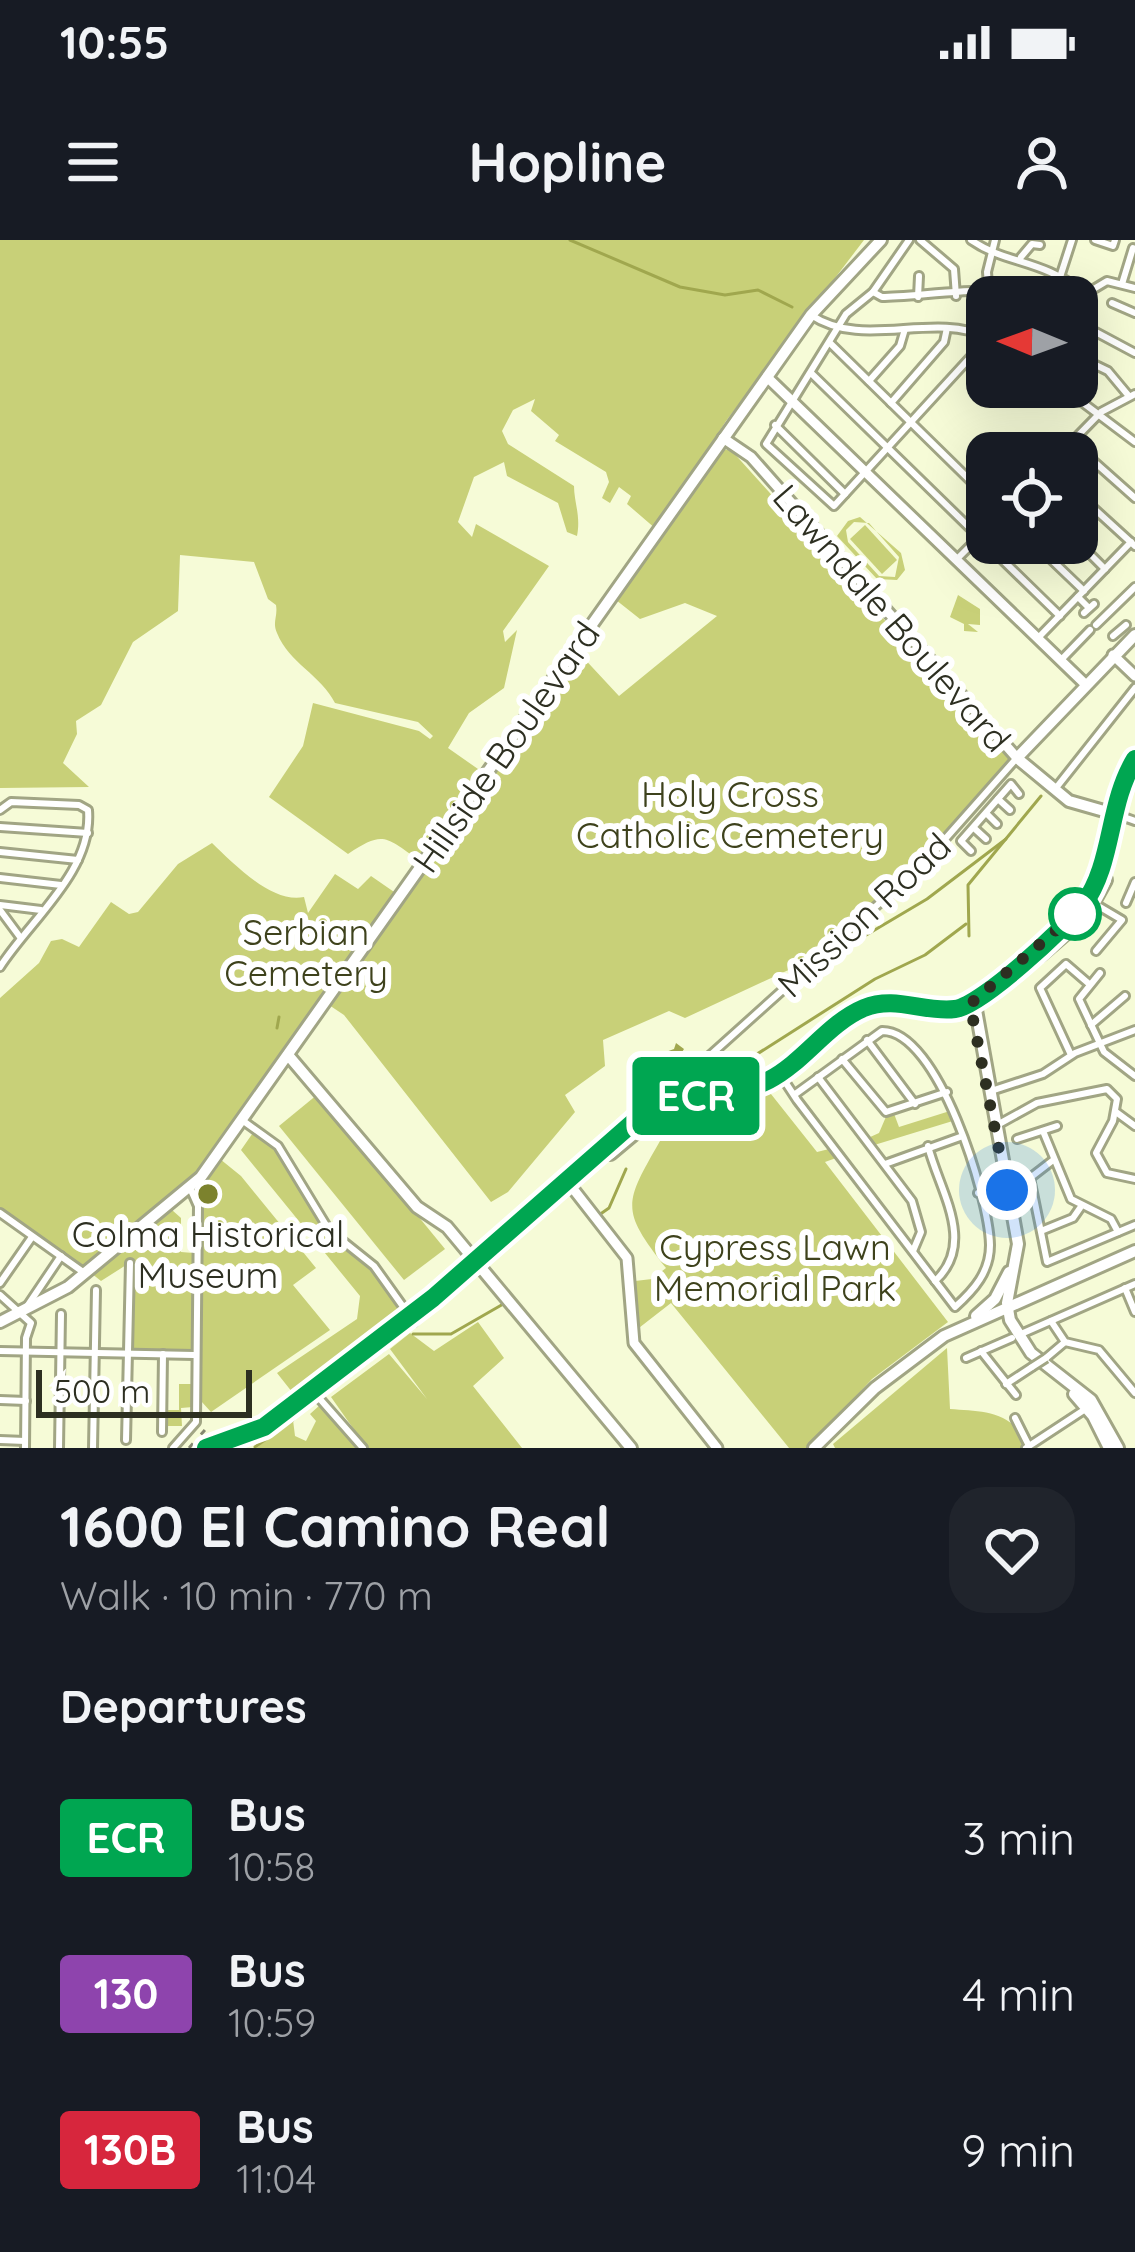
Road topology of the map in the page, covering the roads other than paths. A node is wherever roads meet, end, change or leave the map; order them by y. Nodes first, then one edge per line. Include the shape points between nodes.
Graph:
1 (880, 240) edge
2 (909, 240) edge
3 (920, 240) edge
4 (971, 240) edge
5 (995, 240) edge
6 (1072, 240) edge
7 (1095, 240) edge
8 (1116, 241) edge
9 (1040, 245) dead end
10 (1134, 248) edge
11 (990, 251) junction
12 (1021, 257) junction
13 (1061, 274) joint
14 (919, 275) dead end
15 (989, 276) edge
16 (1122, 284) junction
17 (1098, 286) edge
18 (1135, 288) edge
19 (873, 292) junction
20 (966, 295) edge
21 (918, 296) junction
22 (956, 296) junction
23 (1112, 303) dead end
24 (1135, 313) edge
25 (811, 315) junction
26 (839, 328) junction
27 (947, 328) junction
28 (905, 329) junction
29 (966, 333) edge
30 (1098, 333) edge
31 (831, 344) junction
32 (1135, 353) edge
33 (966, 363) edge
34 (1098, 366) edge
35 (811, 374) junction
36 (766, 377) junction
37 (868, 381) junction
38 (1132, 394) edge
39 (793, 398) junction
40 (891, 403) junction
41 (1095, 408) edge
42 (1101, 412) junction
43 (775, 425) junction
44 (913, 425) junction
45 (1082, 432) edge
46 (723, 438) junction
47 (1135, 442) edge
48 (889, 449) junction
49 (1098, 465) edge
50 (867, 472) junction
51 (966, 476) edge
52 (845, 494) junction
53 (1135, 498) edge
54 (1098, 512) edge
55 (966, 523) edge
56 (1133, 544) edge
57 (966, 551) edge
58 (957, 560) junction
59 (1098, 562) edge
60 (1007, 564) edge
61 (1053, 564) edge
62 (1105, 569) junction
63 (1135, 587) edge
64 (1081, 594) junction
65 (1089, 608) dead end
66 (1060, 616) junction
67 (1124, 634) edge
68 (1038, 638) junction
69 (1113, 655) junction
70 (1060, 659) junction
71 (1135, 676) edge
72 (1084, 682) junction
73 (1135, 688) edge
74 (1017, 758) junction
75 (1135, 759) edge
76 (1135, 772) edge
77 (1054, 790) junction
78 (1019, 794) dead end
79 (983, 798) junction
80 (995, 802) junction
81 (0, 810) edge
82 (1010, 810) dead end
83 (987, 814) junction
84 (1114, 814) junction
85 (1135, 819) edge
86 (997, 824) dead end
87 (0, 827) edge
88 (974, 828) junction
89 (88, 833) junction
90 (986, 838) dead end
91 (971, 851) dead end
92 (0, 852) edge
93 (78, 860) junction
94 (0, 878) edge
95 (1135, 882) edge
96 (61, 885) junction
97 (1091, 901) junction
98 (1126, 903) dead end
99 (0, 907) edge
100 (41, 910) junction
101 (4, 923) edge
102 (20, 937) junction
103 (1096, 951) dead end
104 (1, 963) edge
105 (1100, 974) dead end
106 (1088, 983) junction
107 (1125, 996) dead end
108 (972, 1008) junction
109 (1091, 1025) junction
110 (1135, 1030) edge
111 (867, 1040) junction
112 (1100, 1045) junction
113 (288, 1055) junction
114 (1071, 1055) junction
115 (842, 1059) junction
116 (781, 1076) junction
117 (1135, 1076) edge
118 (818, 1077) junction
119 (686, 1090) junction
120 (989, 1091) junction
121 (946, 1092) junction
122 (794, 1095) junction
123 (915, 1104) junction
124 (1116, 1112) junction
125 (649, 1114) junction
126 (248, 1125) junction
127 (995, 1126) junction
128 (1057, 1126) dead end
129 (1135, 1126) edge
130 (1043, 1131) junction
131 (961, 1136) junction
132 (1017, 1139) dead end
133 (928, 1146) junction
134 (1052, 1161) junction
135 (885, 1164) junction
136 (1030, 1178) junction
137 (1135, 1179) edge
138 (570, 1184) junction
139 (1006, 1185) junction
140 (190, 1188) junction
141 (978, 1192) junction
142 (1080, 1208) junction
143 (2, 1218) edge
144 (1135, 1225) edge
145 (1041, 1232) junction
146 (1118, 1232) junction
147 (33, 1236) junction
148 (913, 1251) junction
149 (1135, 1254) edge
150 (61, 1256) junction
151 (130, 1263) dead end
152 (479, 1265) junction
153 (83, 1272) junction
154 (1011, 1276) junction
155 (935, 1281) junction
156 (0, 1283) edge
157 (1135, 1284) edge
158 (1125, 1288) junction
159 (96, 1290) dead end
160 (0, 1294) edge
161 (24, 1309) junction
162 (1135, 1312) edge
163 (61, 1313) dead end
164 (1010, 1318) junction
165 (412, 1319) junction
166 (1051, 1321) junction
167 (0, 1322) edge
168 (956, 1329) junction
169 (1065, 1342) junction
170 (0, 1351) edge
171 (26, 1351) junction
172 (981, 1351) junction
173 (60, 1352) junction
174 (94, 1353) junction
175 (128, 1353) junction
176 (163, 1354) junction
177 (196, 1355) junction
178 (966, 1358) dead end
179 (1006, 1384) junction
180 (315, 1393) junction
181 (1135, 1393) edge
182 (1016, 1395) dead end
183 (0, 1400) edge
184 (26, 1401) junction
185 (1066, 1403) dead end
186 (1090, 1406) junction
187 (1072, 1416) junction
188 (1015, 1418) dead end
189 (162, 1432) dead end
190 (0, 1440) edge
191 (126, 1440) dead end
192 (25, 1444) edge
193 (178, 1445) edge
194 (1027, 1446) edge
195 (59, 1448) edge
196 (92, 1448) edge
197 (206, 1448) edge
198 (239, 1448) edge
199 (363, 1448) edge
200 (631, 1448) edge
201 (717, 1448) edge
202 (818, 1448) edge
203 (1108, 1448) edge
204 (1118, 1448) edge

1 - 25 main road, Hillside Boulevard
2 - 19 street
3 - 22 street via 954,269
4 - 11 street
5 - 11 street
6 - 13 street
7 - 8 street
8 - 10 street
9 - 12 street
10 - 16 street
11 - 12 street
11 - 15 street
12 - 13 street
14 - 21 street
16 - 17 street
16 - 18 street
19 - 21 street
19 - 26 street
20 - 22 street
21 - 22 street
23 - 24 street
25 - 26 street
25 - 36 main road, Hillside Boulevard
26 - 28 street
26 - 31 street
27 - 28 street
27 - 29 street
27 - 40 street
28 - 37 street
30 - 32 street
31 - 35 street
31 - 37 street
33 - 44 street
34 - 38 street
35 - 39 street
35 - 48 street
36 - 39 street
36 - 46 main road, Hillside Boulevard
37 - 40 street
38 - 42 street
39 - 43 street
39 - 50 street
40 - 44 street
41 - 42 street
42 - 45 street
42 - 47 street
43 - 52 street
43 - 52 street via 766,444 834,506
44 - 48 street
44 - 51 street
46 - 74 street, Lawndale Boulevard
46 - 113 main road, Hillside Boulevard
48 - 50 street
48 - 55 street
49 - 53 street
50 - 52 street
50 - 58 street
54 - 56 street
56 - 62 street
57 - 58 street
58 - 68 street
59 - 62 street
60 - 66 street
61 - 64 street
62 - 64 street
63 - 70 street
64 - 65 street
64 - 66 street
66 - 68 street
67 - 69 main road, Mission Road
68 - 70 street
69 - 71 street
69 - 72 main road, Mission Road
70 - 72 street
72 - 74 main road, Mission Road
73 - 77 street
74 - 77 main road
74 - 79 street, Mission Road
75 - 84 main road
76 - 84 main road
77 - 84 main road
78 - 80 street via 1011,784
79 - 80 street
79 - 119 street, Mission Road
80 - 82 street
80 - 83 street
81 - 89 street via 8,802 79,805 88,810
83 - 86 street
83 - 88 street
84 - 85 street
84 - 97 main road via 1108,870
87 - 89 street
88 - 90 street
88 - 91 street via 961,841
89 - 93 street
92 - 93 street
93 - 96 street
94 - 96 street
95 - 98 street
96 - 100 street
97 - 103 street via 1122,920
97 - 108 main road
99 - 100 street
99 - 101 street
100 - 102 street
101 - 102 street
102 - 104 street
105 - 106 street
106 - 109 street via 1079,999
106 - 114 street via 1066,964 1040,988
107 - 109 street
108 - 116 main road via 868,1006
108 - 120 main road
109 - 112 street
110 - 112 street
111 - 115 street
111 - 121 street via 896,1032
111 - 123 street
112 - 114 street
112 - 117 street
113 - 126 main road, Hillside Boulevard
113 - 152 main road via 416,1207 448,1227
114 - 120 street via 1043,1074
115 - 118 street
115 - 123 street via 882,1110
116 - 119 main road via 742,1090
116 - 122 street
116 - 125 main road
118 - 122 street
118 - 135 street
119 - 125 street, Mission Road
119 - 125 main road
120 - 127 main road
121 - 123 street
121 - 131 street
122 - 148 street
124 - 127 street via 1117,1099 1102,1087 1037,1103
124 - 129 street
124 - 137 street via 1096,1153 1107,1173
125 - 138 main road
126 - 140 main road, Hillside Boulevard
126 - 165 street via 276,1143 329,1230 376,1269
127 - 139 main road
128 - 130 street
130 - 132 street
130 - 134 street
131 - 133 street
131 - 141 street
133 - 135 street
133 - 155 street via 955,1244
134 - 136 street
134 - 142 street
135 - 148 street via 917,1211 921,1240
136 - 139 street
136 - 145 street
138 - 152 main road
138 - 201 street via 627,1258 634,1343
139 - 141 street
139 - 154 main road via 1018,1250
140 - 153 main road, Hillside Boulevard
140 - 177 street via 197,1197
141 - 155 street via 988,1261 982,1278 955,1307
142 - 145 street
142 - 146 street via 1111,1219
143 - 147 street
144 - 146 street
145 - 146 street via 1047,1262
147 - 150 street
147 - 156 street
148 - 155 street
149 - 164 main road
150 - 153 street
150 - 161 street
151 - 175 street
152 - 165 main road
152 - 200 main road
153 - 161 main road, Hillside Boulevard
154 - 164 main road
154 - 164 main road
154 - 168 main road via 990,1305
157 - 158 street
158 - 162 street
158 - 166 street
159 - 174 street
160 - 161 street
161 - 167 main road, Hillside Boulevard
161 - 171 street via 32,1326
163 - 173 street
164 - 166 street
164 - 168 main road
164 - 172 street
164 - 186 main road
164 - 202 main road via 906,1368
165 - 180 main road
166 - 169 street
168 - 202 main road via 884,1380
169 - 179 street, bridge
169 - 181 street via 1099,1349
170 - 171 street
171 - 173 street
171 - 184 street
172 - 178 street
172 - 179 street
173 - 174 street
173 - 195 street
174 - 175 street
174 - 196 street
175 - 176 street
175 - 191 street
176 - 177 street
176 - 189 street
177 - 193 street via 196,1422
179 - 182 street
180 - 197 main road via 253,1433
180 - 198 main road
180 - 199 street
183 - 184 street
184 - 192 street
185 - 187 street
186 - 187 street
186 - 203 main road
186 - 204 main road
187 - 194 street
188 - 194 street
190 - 192 street

